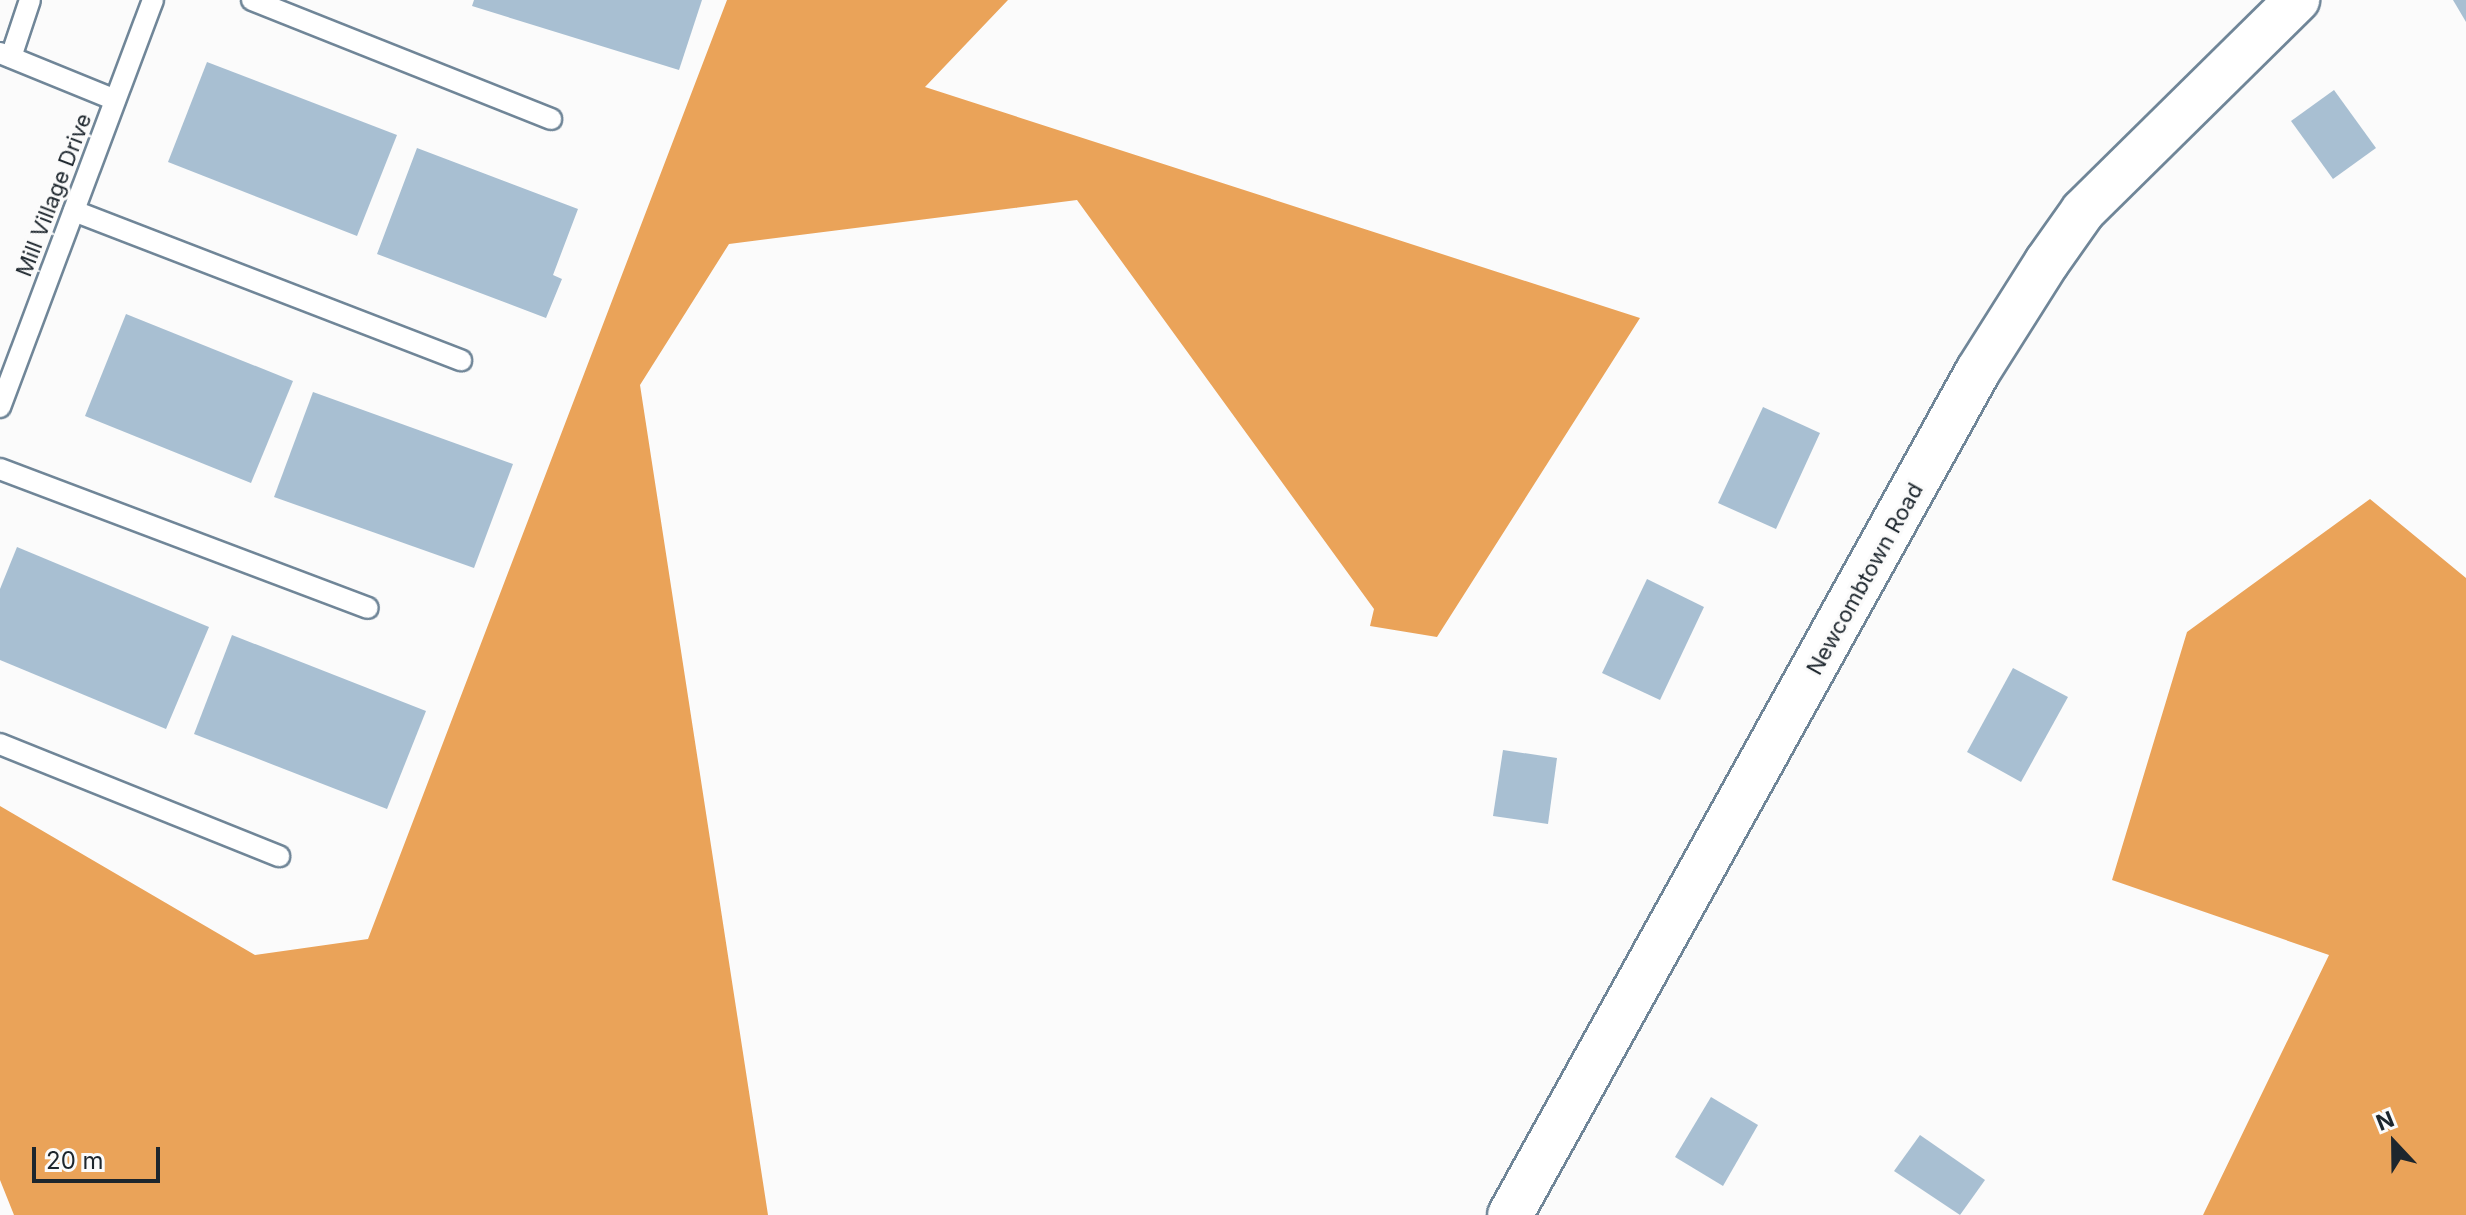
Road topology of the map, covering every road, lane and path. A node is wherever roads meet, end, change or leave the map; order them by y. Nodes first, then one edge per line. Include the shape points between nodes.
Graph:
1 (30, 0) edge
2 (153, 0) edge
3 (252, 0) edge
4 (2297, 0) edge
5 (5, 55) edge
6 (115, 100) junction
7 (551, 119) dead end
8 (74, 211) junction
9 (461, 360) dead end
10 (0, 407) edge
11 (0, 469) edge
12 (368, 608) dead end
13 (0, 744) edge
14 (279, 856) dead end
15 (1510, 1215) edge

1 - 5 lane
2 - 6 lane, Mill Village Drive
3 - 7 lane
4 - 15 street, Newcombtown Road via 2083,211 2047,262 1978,371
5 - 6 lane
6 - 8 lane, Mill Village Drive
8 - 9 lane
8 - 10 lane, Mill Village Drive
11 - 12 lane
13 - 14 lane

